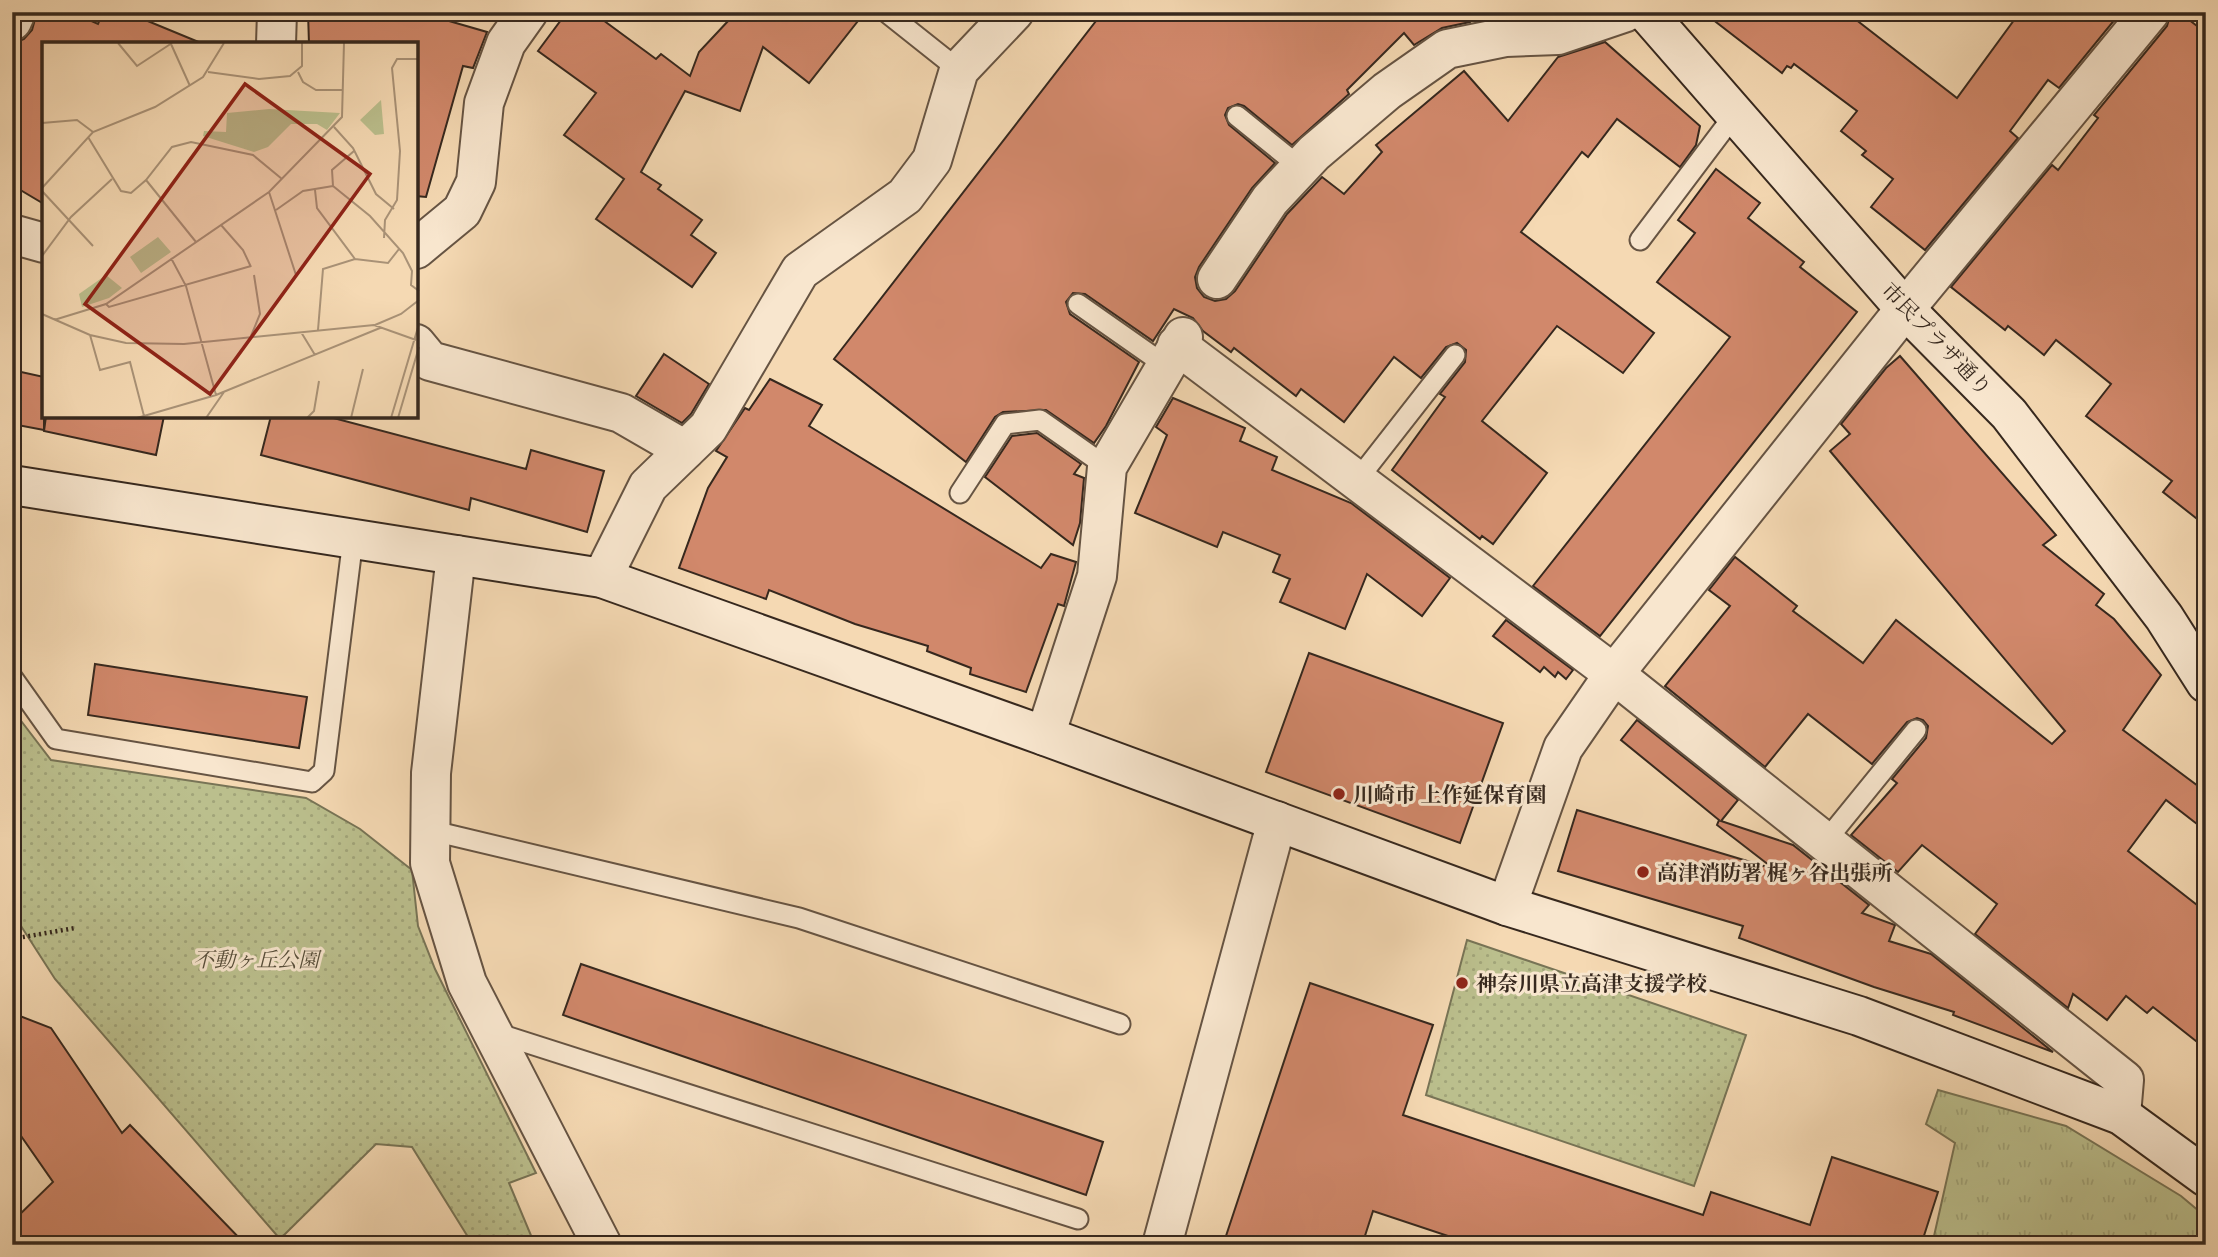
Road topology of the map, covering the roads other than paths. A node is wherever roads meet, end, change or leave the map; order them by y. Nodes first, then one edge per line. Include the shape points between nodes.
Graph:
1 (16, 12) edge
2 (277, 12) edge
3 (528, 12) edge
4 (886, 12) edge
5 (1014, 12) edge
6 (1626, 12) edge
7 (1646, 12) edge
8 (2150, 12) edge
9 (12, 22) edge
10 (276, 42) edge
11 (959, 70) junction
12 (1735, 114) junction
13 (1237, 116) dead end
14 (1300, 167) junction
15 (12, 234) edge
16 (1640, 240) dead end
17 (42, 242) edge
18 (418, 247) edge
19 (1217, 279) dead end
20 (1078, 304) dead end
21 (1905, 309) junction
22 (418, 346) edge
23 (1175, 349) junction
24 (1455, 355) dead end
25 (685, 450) junction
26 (1107, 467) junction
27 (1358, 479) junction
28 (12, 485) edge
29 (960, 493) dead end
30 (353, 539) junction
31 (457, 555) junction
32 (603, 578) junction
33 (1614, 674) junction
34 (12, 677) edge
35 (2206, 683) edge
36 (1916, 730) dead end
37 (1045, 736) junction
38 (1277, 821) junction
39 (429, 830) junction
40 (1824, 843) junction
41 (1507, 906) junction
42 (1120, 1024) dead end
43 (492, 1031) junction
44 (2121, 1115) junction
45 (2206, 1177) edge
46 (1079, 1219) dead end
47 (602, 1245) edge
48 (1162, 1245) edge

1 - 9 street
2 - 10 street
3 - 18 street via 506,43 484,103 476,183 463,212
4 - 11 lane
5 - 11 street
6 - 14 street via 1558,35 1506,37 1447,49 1387,91
7 - 12 street, 市民プラザ通り
8 - 21 street
11 - 25 street via 932,160 905,196 800,271 708,428
12 - 16 lane
12 - 21 street, 市民プラザ通り
13 - 14 lane
14 - 19 street via 1270,200
15 - 17 street
20 - 23 lane
21 - 33 street
21 - 35 street, 市民プラザ通り via 2009,414 2164,617
22 - 25 street via 430,361 621,413
23 - 26 street
23 - 27 street
24 - 27 lane
25 - 32 street via 648,486
26 - 29 lane via 1040,420 1005,424
26 - 37 street via 1097,576
27 - 33 street
28 - 30 street
30 - 31 street
30 - 34 lane via 324,771 312,782 56,739
31 - 32 street
31 - 39 street via 431,773
32 - 37 street
33 - 40 street
33 - 41 street via 1563,747
36 - 40 lane
37 - 38 street
38 - 41 street
38 - 48 street
39 - 42 lane via 799,918
39 - 43 street via 430,863 467,983
40 - 44 street via 2124,1080
41 - 44 street via 1859,1016
43 - 46 lane
43 - 47 street
44 - 45 street

